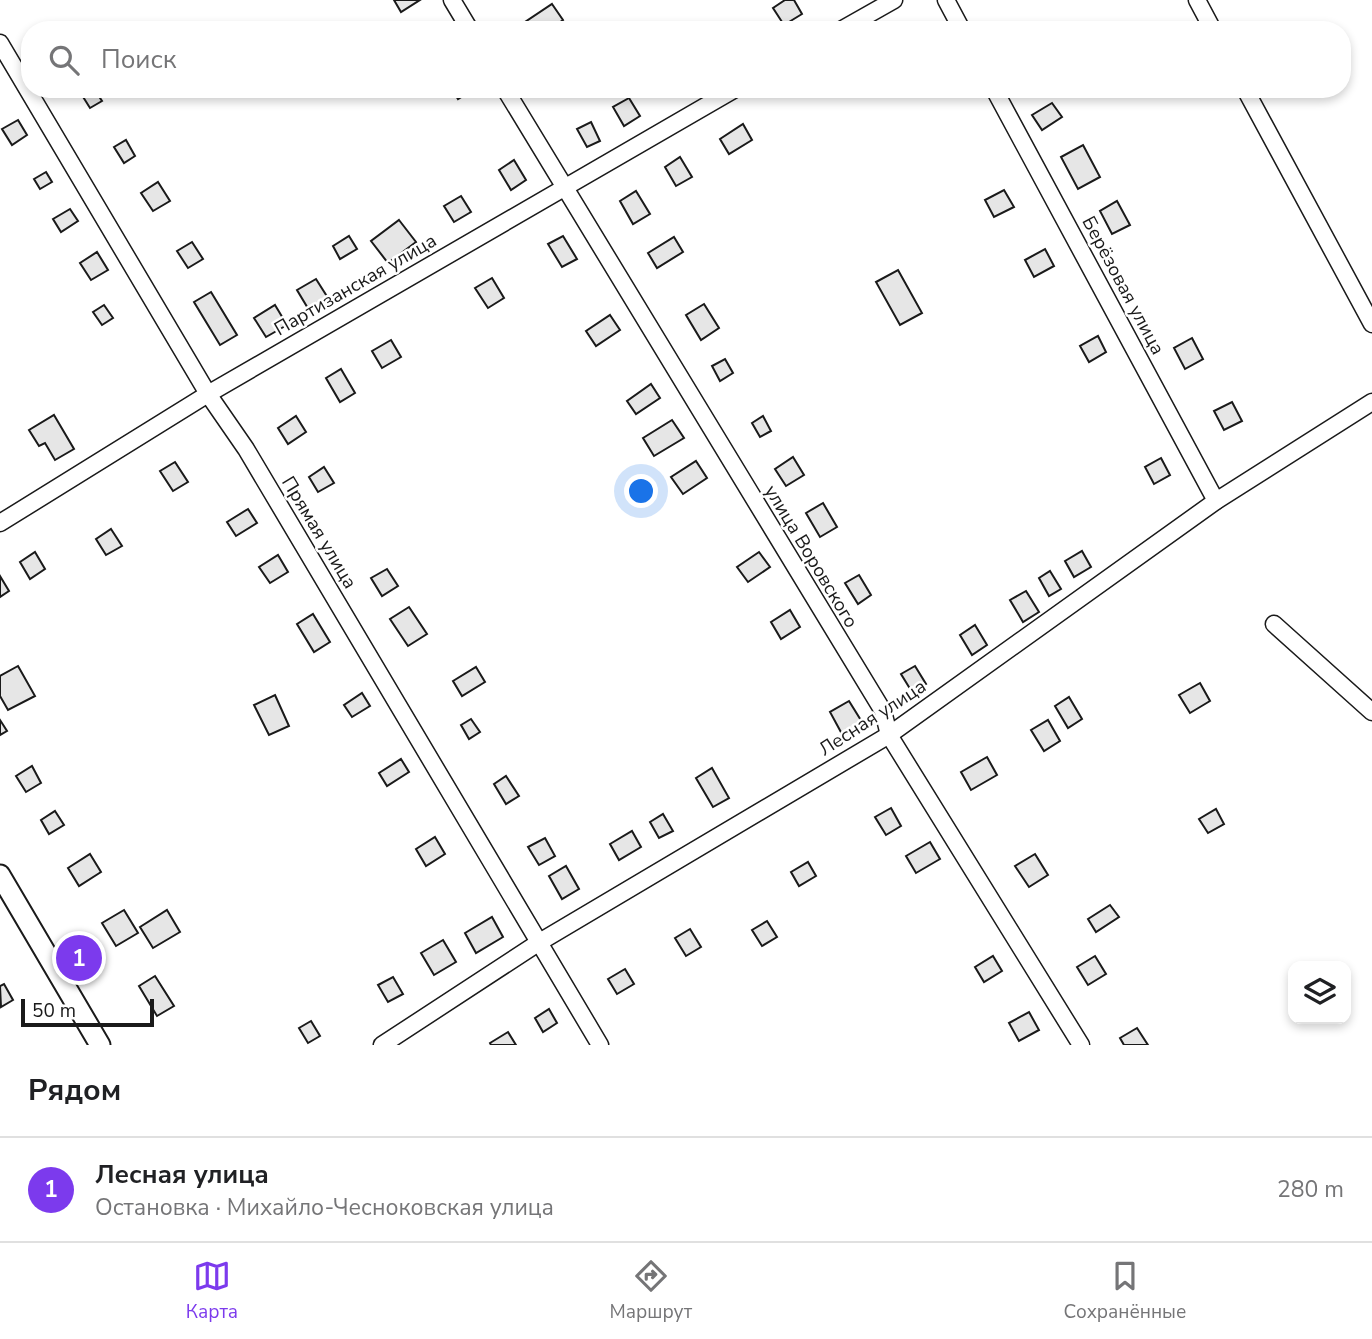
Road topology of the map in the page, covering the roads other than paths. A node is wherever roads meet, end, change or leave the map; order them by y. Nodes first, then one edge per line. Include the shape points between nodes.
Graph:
1 (452, 0) edge
2 (894, 0) edge
3 (946, 0) edge
4 (1197, 0) edge
5 (465, 21) edge
6 (857, 21) edge
7 (957, 21) edge
8 (1208, 21) edge
9 (0, 43) edge
10 (21, 78) edge
11 (33, 98) edge
12 (510, 98) edge
13 (720, 98) edge
14 (999, 98) edge
15 (1250, 98) edge
16 (563, 187) junction
17 (1372, 324) edge
18 (208, 394) junction
19 (1372, 402) edge
20 (1216, 501) junction
21 (0, 523) edge
22 (1274, 624) dead end
23 (1372, 712) edge
24 (889, 735) junction
25 (0, 875) edge
26 (538, 943) junction
27 (100, 1045) edge
28 (382, 1045) edge
29 (600, 1045) edge
30 (1081, 1045) edge

1 - 5 street
2 - 6 street
3 - 7 street
4 - 8 street
9 - 10 street, Прямая улица
11 - 18 street, Прямая улица
12 - 16 street, улица Воровского
13 - 16 street, Партизанская улица
14 - 20 street, Берёзовая улица
15 - 17 street
16 - 18 street, Партизанская улица
16 - 24 street, улица Воровского via 883,711
18 - 21 street, Партизанская улица
18 - 26 street, Прямая улица via 246,449
19 - 20 street, Лесная улица
20 - 24 street, Лесная улица
22 - 23 street
24 - 26 street, Лесная улица
24 - 30 street, улица Воровского
25 - 27 street
26 - 28 street, Лесная улица
26 - 29 street, Прямая улица

